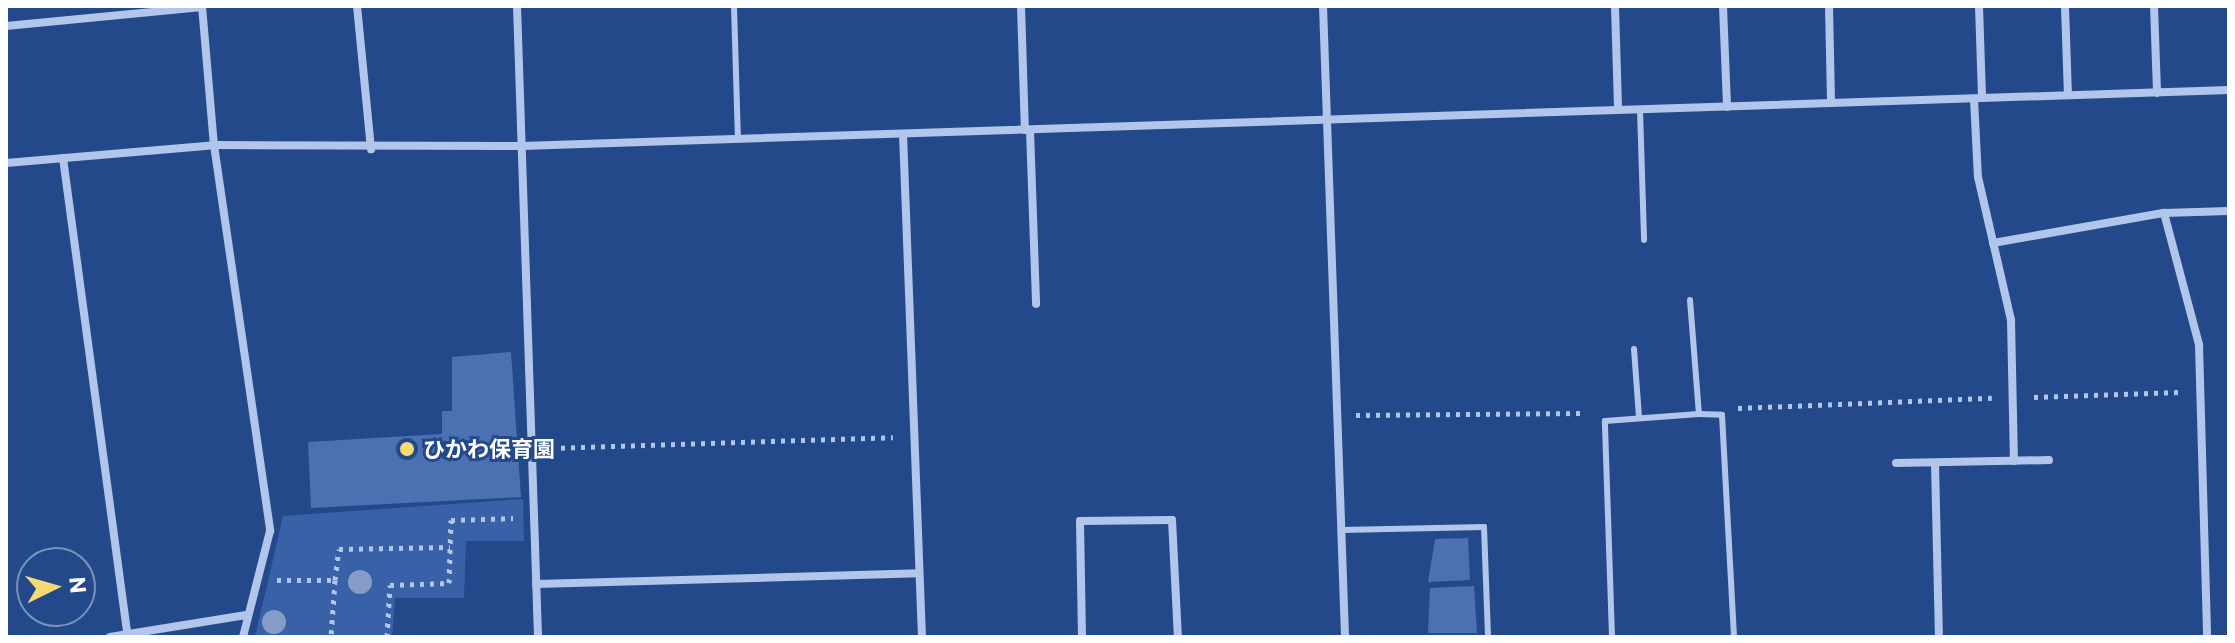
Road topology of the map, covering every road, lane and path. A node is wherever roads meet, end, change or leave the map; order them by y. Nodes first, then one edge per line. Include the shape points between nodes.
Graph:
1 (202, 6) edge
2 (357, 6) edge
3 (517, 6) edge
4 (734, 6) edge
5 (1021, 6) edge
6 (1323, 6) edge
7 (1615, 6) edge
8 (1723, 6) edge
9 (1829, 6) edge
10 (1979, 6) edge
11 (2065, 6) edge
12 (2154, 6) edge
13 (6, 26) edge
14 (2229, 90) edge
15 (2157, 93) junction
16 (2068, 95) junction
17 (1978, 98) junction
18 (1831, 103) junction
19 (1727, 107) junction
20 (1618, 110) junction
21 (1640, 110) junction
22 (1326, 120) junction
23 (1028, 130) junction
24 (903, 134) junction
25 (738, 137) junction
26 (214, 145) junction
27 (522, 146) junction
28 (371, 149) junction
29 (63, 158) junction
30 (6, 163) edge
31 (2229, 211) edge
32 (2164, 213) junction
33 (1644, 240) dead end
34 (1993, 243) junction
35 (1690, 300) dead end
36 (1036, 304) dead end
37 (1634, 349) dead end
38 (2200, 391) junction
39 (2013, 398) junction
40 (1699, 414) junction
41 (1722, 415) junction
42 (1338, 416) junction
43 (1639, 417) junction
44 (1605, 421) junction
45 (914, 436) junction
46 (532, 449) junction
47 (2049, 460) dead end
48 (2014, 461) junction
49 (1896, 463) dead end
50 (1935, 463) junction
51 (534, 518) junction
52 (1342, 530) junction
53 (450, 547) junction
54 (919, 573) junction
55 (256, 580) junction
56 (335, 580) junction
57 (536, 584) junction
58 (246, 615) junction
59 (127, 630) junction
60 (110, 637) edge
61 (243, 637) edge
62 (331, 637) edge
63 (387, 637) edge
64 (538, 637) edge
65 (922, 637) edge
66 (1082, 637) edge
67 (1178, 637) edge
68 (1345, 637) edge
69 (1488, 637) edge
70 (1612, 637) edge
71 (1734, 637) edge
72 (1939, 637) edge
73 (2207, 637) edge

1 - 13 street
1 - 26 street
2 - 28 street
3 - 27 street
4 - 25 lane
5 - 23 street
6 - 22 street
7 - 20 street
8 - 19 street
9 - 18 street
10 - 17 street
11 - 16 street
12 - 15 street
14 - 15 street
15 - 16 street
16 - 17 street
17 - 18 street
17 - 34 street via 1978,177
18 - 19 street
19 - 21 street
20 - 21 street
20 - 22 street
21 - 33 lane
22 - 23 street
22 - 42 street
23 - 24 street
23 - 36 street
24 - 25 street
24 - 45 street
25 - 27 street
26 - 28 street
26 - 29 street
26 - 55 street via 270,531
27 - 28 street
27 - 46 street
29 - 30 street
29 - 59 street
31 - 32 street
32 - 34 street
32 - 38 street via 2199,345
34 - 39 street via 2011,320
35 - 40 lane
37 - 43 lane
38 - 39 path
38 - 73 street
39 - 41 path via 1735,408
39 - 48 street
40 - 41 lane
40 - 43 lane
41 - 71 lane
42 - 44 path via 1594,413
42 - 52 street
43 - 44 lane
44 - 70 lane
45 - 46 path
45 - 54 street
46 - 51 street
47 - 48 street
48 - 50 street
49 - 50 street
50 - 72 street
51 - 53 path via 451,520
51 - 57 street
52 - 68 street
52 - 69 lane via 1484,527
53 - 56 path via 339,549
53 - 63 path via 449,583 390,585
54 - 57 street
54 - 65 street
55 - 56 path
55 - 58 street
56 - 62 path
57 - 64 street
58 - 59 street
58 - 61 street
59 - 60 street
66 - 67 street via 1080,521 1172,520

